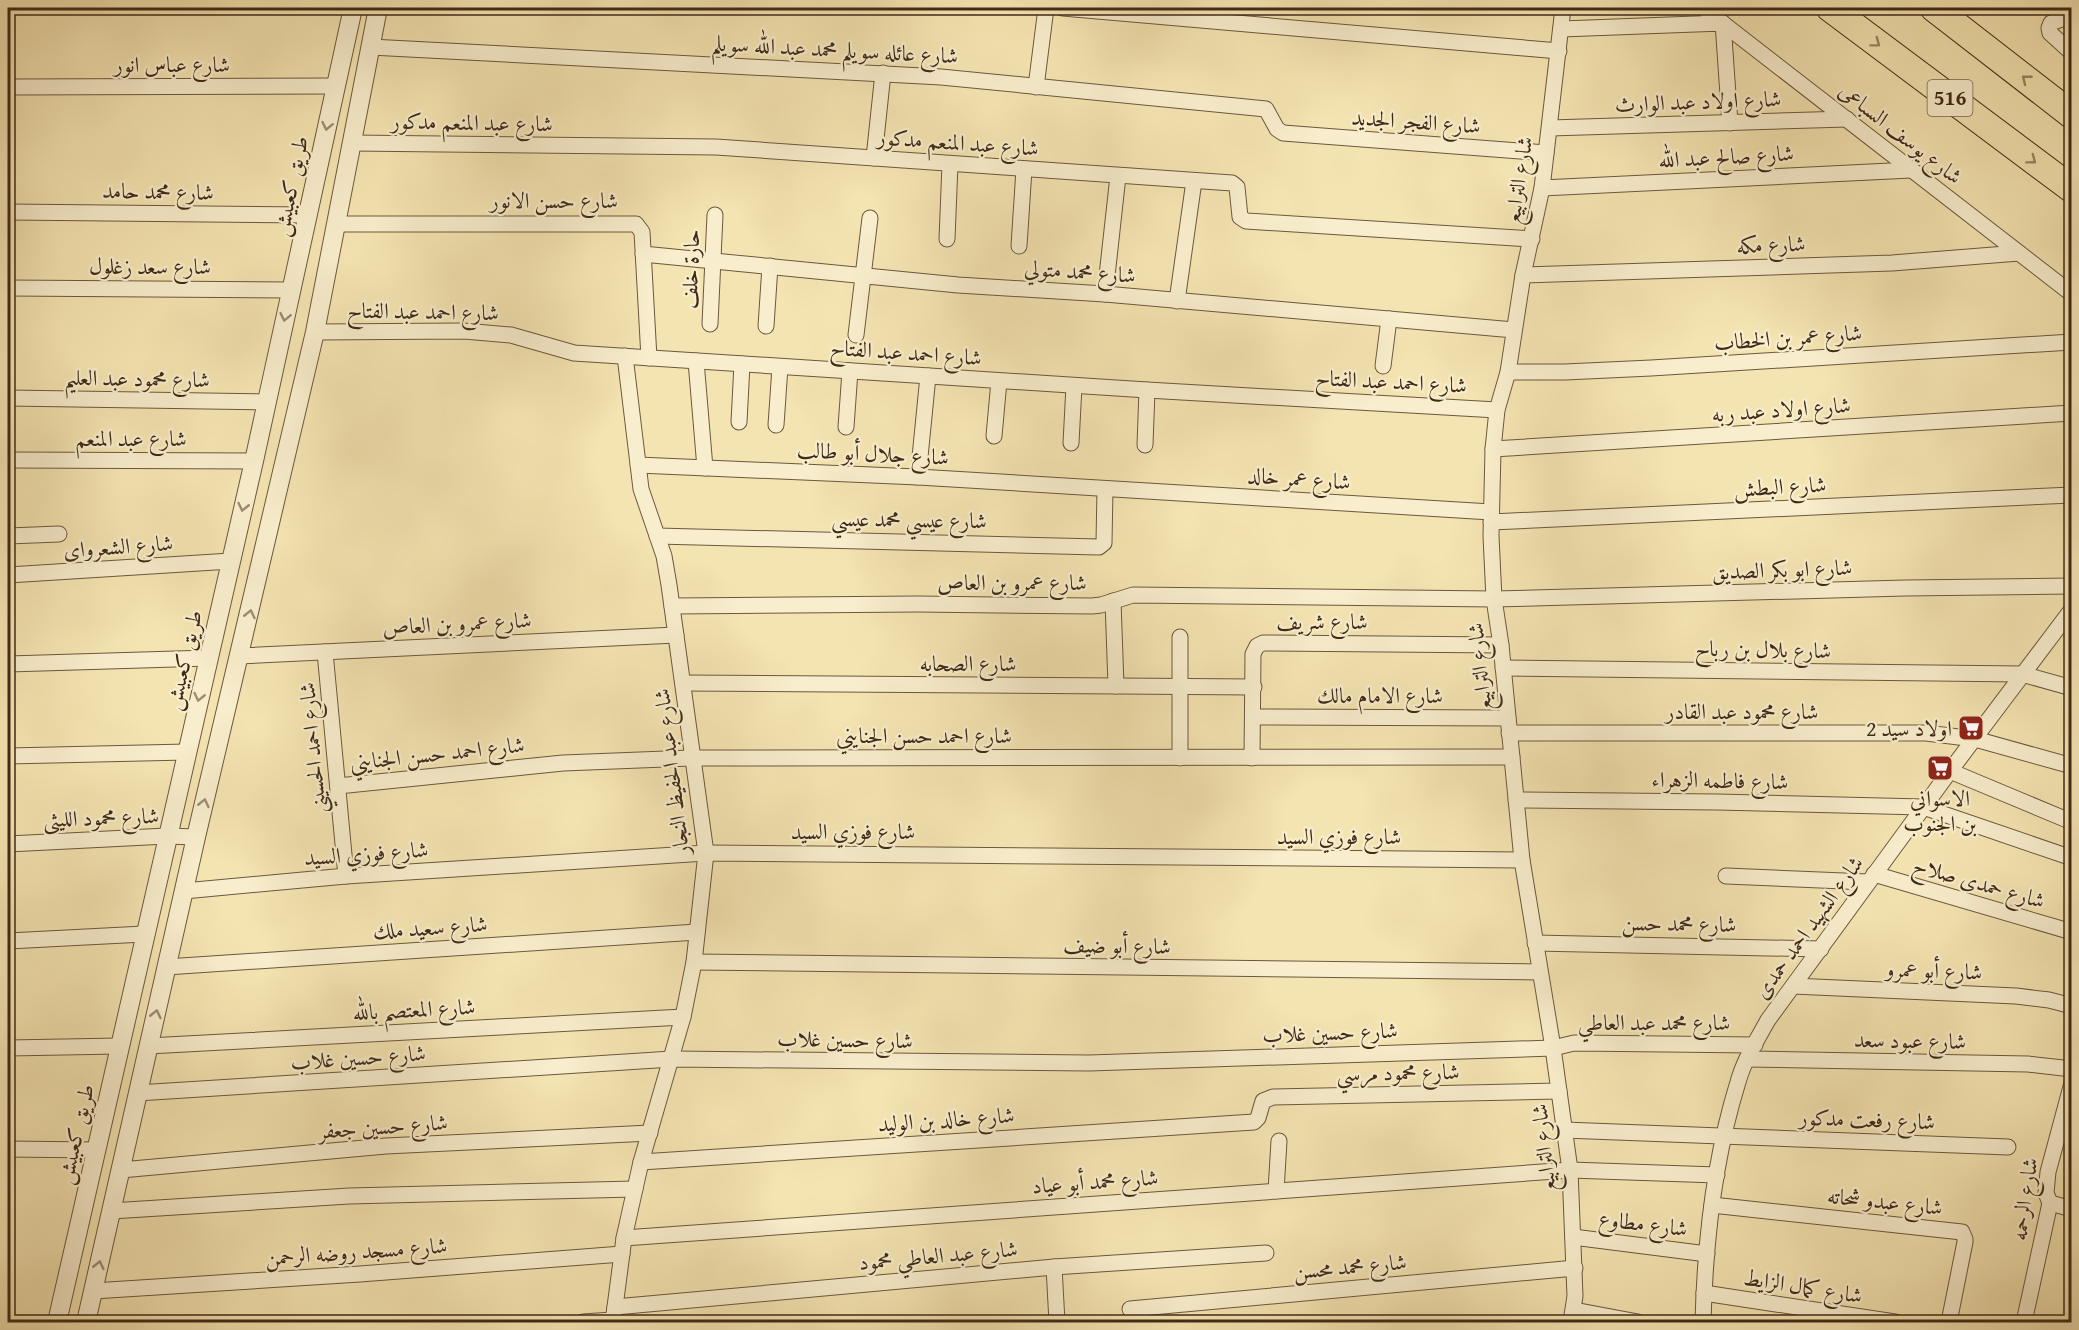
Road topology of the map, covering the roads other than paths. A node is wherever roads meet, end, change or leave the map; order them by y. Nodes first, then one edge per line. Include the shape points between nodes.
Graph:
1 (353, 8) edge
2 (378, 8) edge
3 (1046, 8) edge
4 (1063, 8) edge
5 (1563, 8) edge
6 (1703, 8) edge
7 (1830, 8) edge
8 (1934, 8) edge
9 (2072, 15) edge
10 (1723, 23) junction
11 (1561, 29) junction
12 (370, 47) junction
13 (1559, 51) junction
14 (2072, 53) edge
15 (882, 73) junction
16 (336, 86) junction
17 (8, 87) edge
18 (1036, 87) junction
19 (2072, 116) edge
20 (1847, 119) junction
21 (1730, 123) junction
22 (1550, 128) junction
23 (1283, 133) joint
24 (352, 143) junction
25 (1546, 153) junction
26 (874, 158) junction
27 (950, 164) junction
28 (1024, 169) junction
29 (1911, 170) junction
30 (1118, 176) junction
31 (1194, 181) junction
32 (1542, 188) junction
33 (2072, 189) edge
34 (8, 212) edge
35 (308, 215) junction
36 (715, 215) dead end
37 (870, 218) dead end
38 (336, 224) junction
39 (947, 239) dead end
40 (1532, 239) junction
41 (1019, 246) dead end
42 (300, 250) junction
43 (644, 254) junction
44 (2019, 254) junction
45 (330, 255) junction
46 (713, 261) junction
47 (770, 266) junction
48 (863, 275) junction
49 (1523, 275) junction
50 (8, 288) edge
51 (291, 290) junction
52 (1105, 294) junction
53 (2072, 294) edge
54 (1177, 301) junction
55 (1389, 319) junction
56 (710, 324) dead end
57 (766, 326) dead end
58 (1514, 330) junction
59 (315, 332) junction
60 (856, 335) dead end
61 (2072, 342) edge
62 (625, 356) junction
63 (649, 358) junction
64 (696, 361) junction
65 (742, 364) junction
66 (780, 366) junction
67 (1383, 366) dead end
68 (850, 371) junction
69 (1508, 372) junction
70 (928, 376) junction
71 (999, 381) junction
72 (1074, 386) junction
73 (1147, 390) junction
74 (8, 398) edge
75 (267, 402) junction
76 (1497, 410) junction
77 (2072, 413) edge
78 (739, 422) dead end
79 (776, 425) dead end
80 (846, 427) dead end
81 (994, 436) dead end
82 (1071, 442) dead end
83 (1145, 445) dead end
84 (1493, 450) junction
85 (8, 460) edge
86 (254, 461) junction
87 (638, 465) junction
88 (705, 468) junction
89 (918, 477) junction
90 (1105, 489) junction
91 (2072, 495) edge
92 (1491, 517) junction
93 (59, 534) dead end
94 (8, 536) edge
95 (657, 536) junction
96 (231, 561) junction
97 (8, 575) edge
98 (2072, 586) edge
99 (1494, 599) junction
100 (1113, 601) junction
101 (672, 606) junction
102 (2072, 609) edge
103 (676, 635) junction
104 (1180, 638) dead end
105 (1501, 645) junction
106 (325, 652) junction
107 (239, 656) junction
108 (209, 657) junction
109 (8, 664) edge
110 (1503, 668) junction
111 (2022, 674) junction
112 (683, 683) junction
113 (1116, 686) junction
114 (1180, 686) junction
115 (1254, 687) junction
116 (2072, 688) edge
117 (1253, 717) junction
118 (1508, 726) junction
119 (1975, 739) junction
120 (187, 752) junction
121 (8, 756) edge
122 (1512, 757) junction
123 (692, 758) junction
124 (1180, 758) junction
125 (1252, 758) junction
126 (2072, 766) edge
127 (1950, 771) junction
128 (338, 786) junction
129 (1516, 800) junction
130 (1923, 807) junction
131 (2072, 822) edge
132 (167, 836) junction
133 (196, 837) junction
134 (8, 843) edge
135 (706, 853) junction
136 (2072, 858) edge
137 (1522, 860) junction
138 (346, 876) junction
139 (1726, 876) dead end
140 (1871, 878) junction
141 (184, 891) junction
142 (697, 932) junction
143 (2072, 932) edge
144 (144, 934) junction
145 (8, 941) edge
146 (1535, 942) junction
147 (1821, 949) junction
148 (694, 962) junction
149 (166, 967) junction
150 (1540, 972) junction
151 (1793, 986) junction
152 (2072, 1006) edge
153 (683, 1017) junction
154 (1755, 1045) junction
155 (119, 1046) junction
156 (148, 1046) junction
157 (8, 1048) edge
158 (1553, 1048) junction
159 (672, 1059) junction
160 (1747, 1059) junction
161 (2072, 1069) edge
162 (2072, 1083) edge
163 (1559, 1091) junction
164 (138, 1093) junction
165 (2069, 1106) edge
166 (1254, 1122) joint
167 (1564, 1130) junction
168 (650, 1133) junction
169 (1724, 1136) junction
170 (1279, 1141) dead end
171 (2008, 1148) dead end
172 (8, 1149) edge
173 (96, 1150) junction
174 (641, 1162) junction
175 (120, 1170) junction
176 (1570, 1170) junction
177 (1717, 1175) junction
178 (635, 1189) junction
179 (1276, 1191) junction
180 (2050, 1203) junction
181 (1712, 1205) junction
182 (2072, 1209) edge
183 (111, 1210) junction
184 (1573, 1237) junction
185 (624, 1238) junction
186 (1266, 1253) dead end
187 (622, 1254) junction
188 (1707, 1254) junction
189 (1054, 1267) junction
190 (1575, 1268) junction
191 (93, 1290) junction
192 (1704, 1293) junction
193 (1130, 1309) dead end
194 (59, 1316) edge
195 (1573, 1316) edge
196 (614, 1317) edge
197 (87, 1318) edge
198 (583, 1323) edge
199 (1057, 1323) edge
200 (1638, 1323) edge
201 (1703, 1323) edge
202 (1895, 1323) edge
203 (1948, 1323) edge
204 (2024, 1323) edge

1 - 16 street, طريق كعبيش
2 - 12 street
3 - 18 street
4 - 13 street
5 - 11 street, شارع الترابيع
6 - 10 street, شارع يوسف السباعى
7 -> 33 highway, 516
19 -> 8 highway, 516
9 - 14 street via 2051,23 2049,28
10 - 11 street
10 - 20 street, شارع يوسف السباعى
10 - 21 street
11 - 13 street, شارع الترابيع
12 - 15 street, شارع عائله سويلم محمد عبد الله سويلم
12 - 24 street
13 - 22 street, شارع الترابيع
15 - 18 street, شارع عائله سويلم محمد عبد الله سويلم
15 - 26 street
16 - 17 street, شارع عباس انور
16 -> 35 street, طريق كعبيش
18 - 23 street, شارع عائله سويلم محمد عبد الله سويلم via 1266,109
20 - 21 street, شارع اولاد عبد الوارث
20 - 29 street, شارع يوسف السباعى
21 - 22 street, شارع اولاد عبد الوارث
22 - 25 street, شارع الترابيع
23 - 25 street, شارع الفجر الجديد
24 - 26 street, شارع عبد المنعم مدكور via 716,147
24 - 38 street
25 - 32 street, شارع الترابيع
26 - 27 street, شارع عبد المنعم مدكور
27 - 28 street, شارع عبد المنعم مدكور
27 - 39 street
28 - 30 street, شارع عبد المنعم مدكور
28 - 41 street
29 - 32 street, شارع صالح عبد الله
29 - 44 street, شارع يوسف السباعى
30 - 31 street, شارع عبد المنعم مدكور
30 - 52 street
31 - 40 street, شارع عبد المنعم مدكور via 1235,185 1240,217 1246,221
31 - 54 street
32 - 40 street, شارع الترابيع
34 - 35 street, شارع محمد حامد
35 - 42 street, طريق كعبيش
36 - 46 street, حارة خلف
37 - 48 street
38 - 43 street, شارع حسن الانور via 631,222 642,232
38 - 45 street
40 - 49 street, شارع الترابيع
42 - 45 street
42 - 51 street, طريق كعبيش
43 - 46 street, شارع محمد متولي
43 - 63 street, شارع حسن الانور
44 - 49 street, شارع مكه
44 - 53 street, شارع يوسف السباعى
45 - 59 street
46 - 47 street, شارع محمد متولي
46 - 56 street, حارة خلف
47 - 48 street, شارع محمد متولي
47 - 57 street
48 - 52 street, شارع محمد متولي
48 - 60 street
49 - 58 street, شارع الترابيع
50 - 51 street, شارع سعد زغلول
51 -> 75 street, طريق كعبيش
52 - 54 street, شارع محمد متولي
54 - 55 street, شارع محمد متولي
55 - 58 street, شارع محمد متولي
55 - 67 street
58 - 69 street, شارع الترابيع
59 - 62 street, شارع احمد عبد الفتاح via 476,332 511,335 574,353
107 -> 59 street
61 - 69 street, شارع عمر بن الخطاب via 1640,369
62 - 63 street, شارع احمد عبد الفتاح
62 - 87 street, شارع عبد الحفيظ النجار
63 - 64 street, شارع احمد عبد الفتاح
64 - 65 street, شارع احمد عبد الفتاح
64 - 88 street
65 - 66 street, شارع احمد عبد الفتاح
65 - 78 street
66 - 68 street, شارع احمد عبد الفتاح
66 - 79 street
68 - 70 street, شارع احمد عبد الفتاح
68 - 80 street
69 - 76 street, شارع الترابيع
70 - 71 street, شارع احمد عبد الفتاح
70 - 89 street
71 - 72 street, شارع احمد عبد الفتاح
71 - 81 street
72 - 73 street, شارع احمد عبد الفتاح
72 - 82 street
73 - 76 street, شارع احمد عبد الفتاح
73 - 83 street
74 - 75 street, شارع محمود عبد العليم
75 - 86 street, طريق كعبيش
76 - 84 street, شارع الترابيع
77 - 84 street, شارع اولاد عبد ربه
84 - 92 street, شارع الترابيع
85 - 86 street, شارع عبد المنعم
86 -> 96 street, طريق كعبيش
87 - 88 street, شارع جلال أبو طالب
87 - 95 street, شارع عبد الحفيظ النجار via 641,489
88 - 89 street, شارع جلال أبو طالب
89 - 90 street, شارع جلال أبو طالب
90 - 92 street, شارع عمر خالد
90 - 95 street, شارع عيسي محمد عيسي via 1104,543 1100,547
91 - 92 street, شارع البطش
92 - 99 street, شارع الترابيع
93 - 94 street
95 - 101 street, شارع عبد الحفيظ النجار
96 - 97 street, شارع الشعرواى
96 - 108 street, طريق كعبيش
98 - 99 street, شارع ابو بكر الصديق
99 - 100 street, شارع عمرو بن العاص via 1132,595
99 - 105 street, شارع الترابيع
100 - 101 street, شارع عمرو بن العاص via 1092,606
100 - 113 street
101 - 103 street, شارع عبد الحفيظ النجار
102 - 111 street, شارع الشهيد احمد حمدى
103 - 106 street, شارع عمرو بن العاص
103 - 112 street, شارع عبد الحفيظ النجار
104 - 114 street
105 - 110 street, شارع الترابيع
105 - 115 street, شارع شريف via 1263,644 1253,654
106 - 107 street, شارع عمرو بن العاص
106 - 128 street, شارع احمد الحسيني
133 -> 107 street
108 - 109 street
108 -> 120 street, طريق كعبيش
110 - 111 street, شارع بلال بن رباح
110 - 118 street, شارع الترابيع
111 - 116 street, شارع بلال بن رباح
111 - 119 street, شارع الشهيد احمد حمدى
112 - 113 street, شارع الصحابه
112 - 123 street, شارع عبد الحفيظ النجار
113 - 114 street, شارع الصحابه
114 - 115 street, شارع الصحابه
114 - 124 street
115 - 117 street, شارع شريف
117 - 118 street, شارع الامام مالك
117 - 125 street, شارع شريف
118 - 119 street, شارع محمود عبد القادر via 1926,733
118 - 122 street, شارع الترابيع
119 - 126 street
119 - 127 street, شارع الشهيد احمد حمدى
120 - 121 street
120 - 132 street, طريق كعبيش
122 - 125 street, شارع احمد حسن الجنايني
122 - 129 street, شارع الترابيع
123 - 124 street, شارع احمد حسن الجنايني
123 - 128 street, شارع احمد حسن الجنايني via 563,763
123 - 135 street, شارع عبد الحفيظ النجار
124 - 125 street, شارع احمد حسن الجنايني
127 - 130 street, شارع الشهيد احمد حمدى
127 - 131 street
128 - 138 street, شارع احمد الحسيني
129 - 130 street, شارع فاطمه الزهراء
129 - 137 street, شارع الترابيع
130 - 136 street, شارع فاطمه الزهراء
130 - 140 street, شارع الشهيد احمد حمدى
132 - 133 street, شارع محمود الليثى
132 - 134 street, شارع محمود الليثى
132 - 144 street, طريق كعبيش
133 - 141 street
135 - 137 street, شارع فوزي السيد
135 - 138 street, شارع فوزي السيد
135 - 142 street, شارع عبد الحفيظ النجار
137 - 146 street, شارع الترابيع
138 - 141 street, شارع فوزي السيد
139 - 140 street, شارع حمدى صلاح
140 - 143 street, شارع حمدى صلاح
140 - 147 street, شارع الشهيد احمد حمدى
141 - 149 street
142 - 148 street, شارع عبد الحفيظ النجار
142 - 149 street, شارع سعيد ملك
144 - 145 street
144 - 155 street, طريق كعبيش
146 - 147 street, شارع محمد حسن
146 - 150 street, شارع الترابيع
147 - 151 street, شارع الشهيد احمد حمدى
148 - 150 street, شارع أبو ضيف
148 - 153 street, شارع عبد الحفيظ النجار
156 -> 149 street
150 - 158 street, شارع الترابيع
151 - 152 street, شارع أبو عمرو via 2016,996
151 - 154 street, شارع الشهيد احمد حمدى
153 - 156 street, شارع المعتصم بالله
153 - 159 street, شارع عبد الحفيظ النجار
154 - 158 street, شارع محمد عبد العاطي via 1574,1043
154 - 160 street, شارع الشهيد احمد حمدى
155 - 157 street
155 - 173 street, طريق كعبيش
156 - 164 street
158 - 159 street, شارع حسين غلاب via 1089,1063
158 - 163 street, شارع الترابيع
159 - 164 street, شارع حسين غلاب
159 - 168 street, شارع عبد الحفيظ النجار
160 - 161 street, شارع عبود سعد via 2028,1064
160 - 169 street, شارع الشهيد احمد حمدى
162 - 165 street, شارع الرحمه
163 - 166 street, شارع محمود مرسي via 1273,1097 1263,1101
163 - 167 street, شارع الترابيع
164 - 175 street
165 - 180 street, شارع الرحمه via 2046,1182
166 - 174 street, شارع خالد بن الوليد
167 - 169 street, شارع رفعت مدكور
167 - 176 street, شارع الترابيع
168 - 174 street, شارع عبد الحفيظ النجار
168 - 175 street, شارع حسين جعفر via 386,1146
169 - 171 street, شارع رفعت مدكور
169 - 177 street, شارع الشهيد احمد حمدى
170 - 179 street
172 - 173 street
173 - 194 street, طريق كعبيش
174 - 178 street, شارع عبد الحفيظ النجار
175 - 183 street
176 - 177 street, شارع محمد أبو عياد
176 - 179 street, شارع محمد أبو عياد
176 - 184 street, شارع الترابيع
177 - 181 street, شارع الشهيد احمد حمدى
178 - 183 street via 349,1196
178 - 185 street, شارع عبد الحفيظ النجار
179 - 185 street, شارع محمد أبو عياد
180 - 182 street
180 - 204 street, شارع الرحمه
181 - 188 street, شارع الشهيد احمد حمدى
181 - 203 street, شارع عبدو شحاته via 1962,1232 1965,1242
191 -> 183 street
184 - 188 street, شارع مطاوع
184 - 190 street, شارع الترابيع
185 - 187 street, شارع عبد الحفيظ النجار
186 - 189 street, شارع عبد العاطي محمود
187 - 191 street, شارع مسجد روضه الرحمن
187 - 196 street, شارع عبد الحفيظ النجار
188 - 192 street, شارع الشهيد احمد حمدى
189 - 196 street, شارع عبد العاطي محمود
189 - 199 street
190 - 193 street, شارع محمد محسن
190 - 195 street, شارع الترابيع
191 - 197 street
192 - 201 street, شارع الشهيد احمد حمدى
192 - 202 street, شارع كمال الزايط
194 - 197 street
195 - 200 street
196 - 198 street, شارع عبد العاطي محمود

